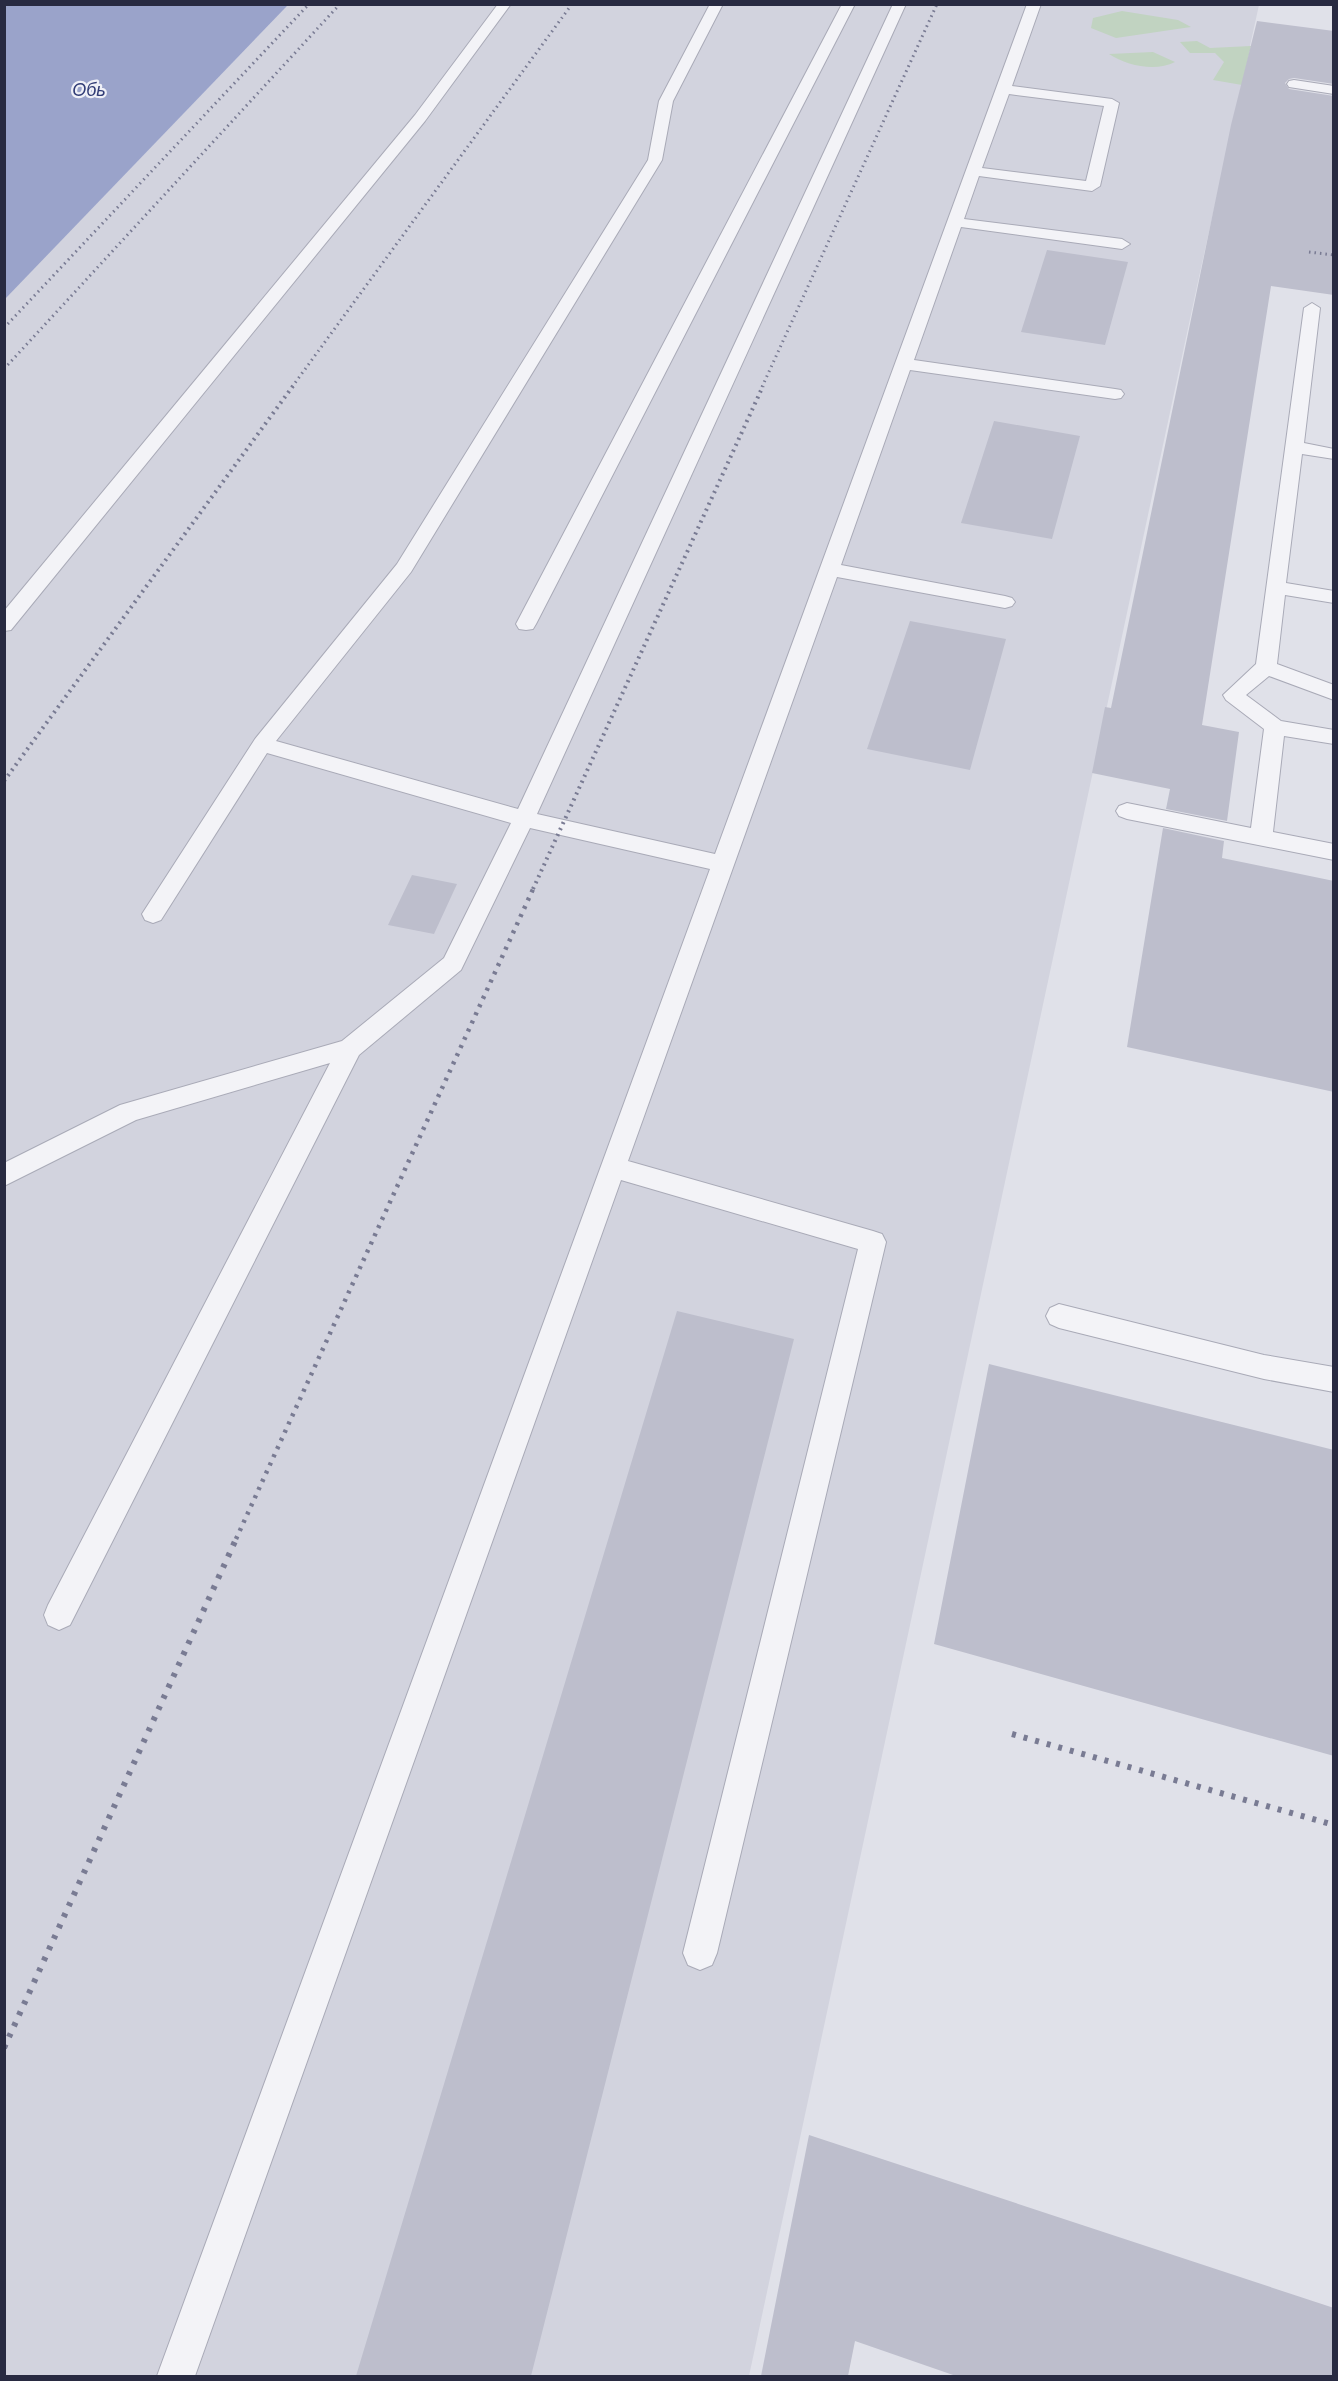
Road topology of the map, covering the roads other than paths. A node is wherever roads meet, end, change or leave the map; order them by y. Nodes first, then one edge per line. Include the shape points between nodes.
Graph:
1 (505, 4) edge
2 (717, 4) edge
3 (849, 4) edge
4 (900, 4) edge
5 (1034, 4) edge
6 (1294, 84) dead end
7 (1003, 89) junction
8 (1334, 90) edge
9 (973, 171) junction
10 (955, 222) junction
11 (1122, 244) dead end
12 (1312, 308) dead end
13 (904, 364) junction
14 (1115, 394) dead end
15 (1295, 447) junction
16 (1334, 454) edge
17 (829, 569) junction
18 (1277, 588) junction
19 (1334, 597) edge
20 (1005, 602) dead end
21 (526, 624) dead end
22 (4, 625) edge
23 (1266, 667) junction
24 (1334, 693) edge
25 (1275, 727) junction
26 (1334, 737) edge
27 (262, 744) junction
28 (1127, 810) dead end
29 (524, 819) junction
30 (1261, 837) junction
31 (1334, 852) edge
32 (722, 864) junction
33 (153, 914) dead end
34 (350, 1048) junction
35 (613, 1167) junction
36 (4, 1175) edge
37 (1059, 1316) dead end
38 (1334, 1380) edge
39 (59, 1615) dead end
40 (700, 1953) dead end
41 (176, 2376) edge

1 - 22 lane via 420,118
2 - 27 lane via 666,101 655,160 411,558
3 - 21 lane
4 - 29 lane
5 - 7 lane
6 - 8 lane
7 - 9 lane
7 - 9 lane via 1112,103 1092,186
9 - 10 lane
10 - 11 lane
10 - 13 lane
12 - 15 lane
13 - 14 lane
13 - 17 lane
15 - 16 lane
15 - 18 lane
17 - 20 lane
17 - 32 lane
18 - 19 lane
18 - 23 lane
23 - 24 lane
23 - 25 lane via 1233,695
25 - 26 lane
25 - 30 lane
27 - 29 lane
27 - 33 lane
28 - 30 lane
29 - 32 lane
29 - 34 lane via 453,964
30 - 31 lane
32 - 35 lane
34 - 36 lane via 129,1112
34 - 39 lane
35 - 40 lane via 873,1242
35 - 41 lane
37 - 38 lane via 1264,1367

